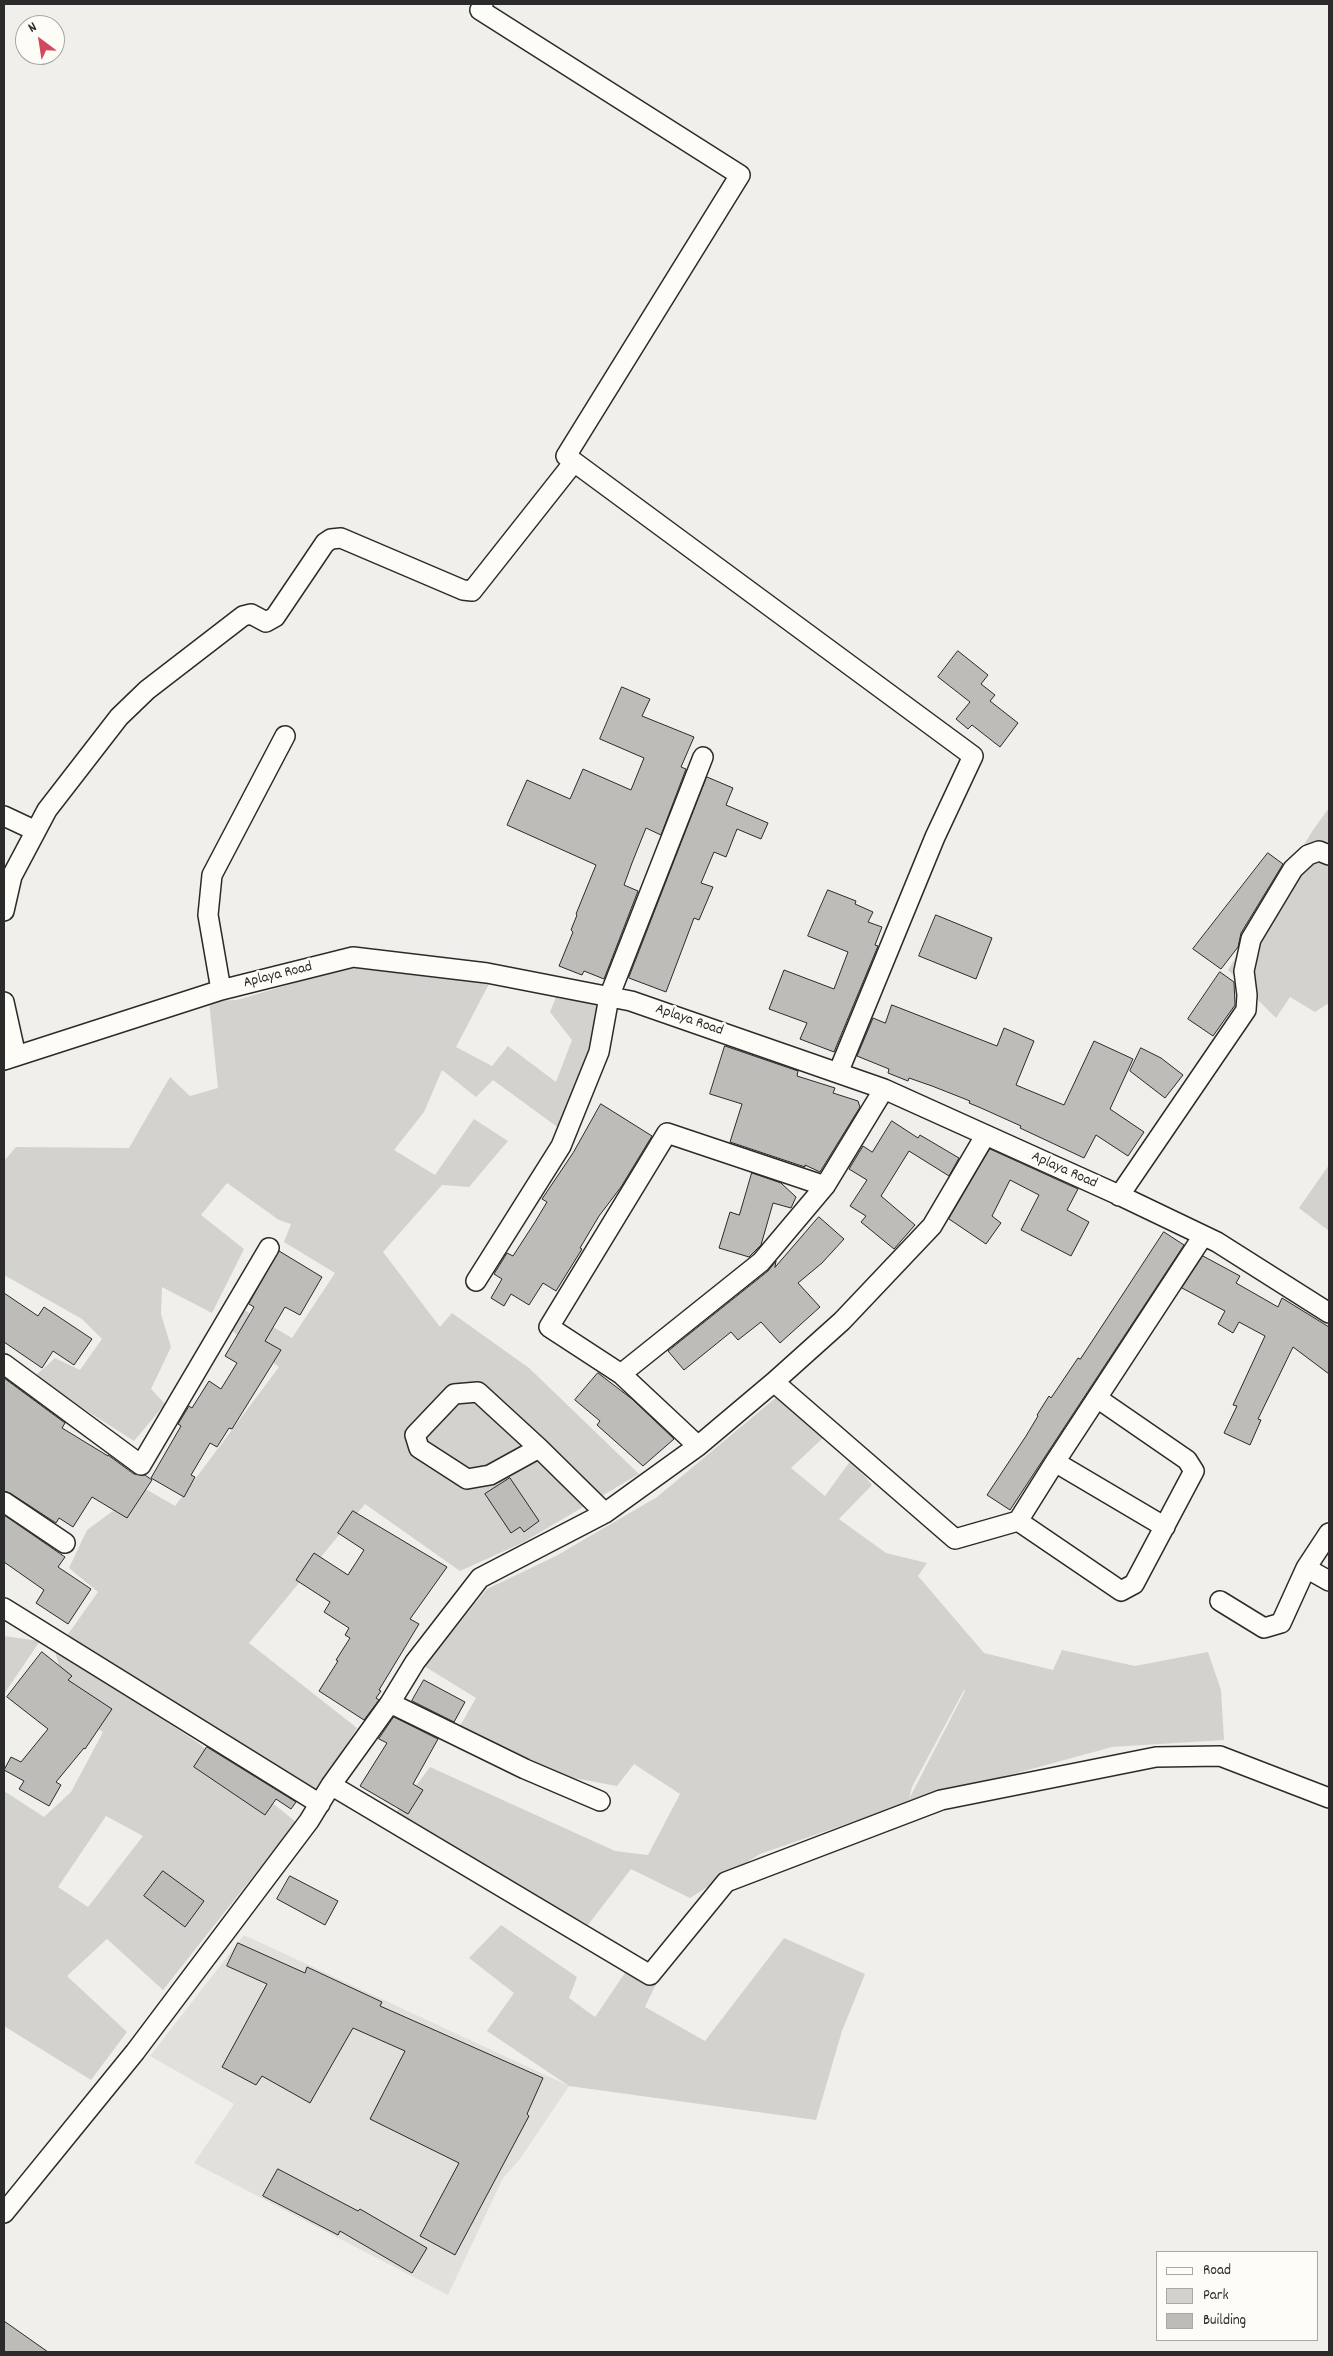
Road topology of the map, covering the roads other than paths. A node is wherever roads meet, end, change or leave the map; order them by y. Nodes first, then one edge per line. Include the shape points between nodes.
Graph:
1 (483, 4) edge
2 (574, 462) junction
3 (284, 736) dead end
4 (704, 757) dead end
5 (4, 816) edge
6 (36, 831) junction
7 (1329, 855) edge
8 (4, 911) edge
9 (221, 990) junction
10 (609, 997) junction
11 (4, 1002) edge
12 (10, 1058) edge
13 (838, 1073) junction
14 (884, 1089) junction
15 (985, 1136) junction
16 (825, 1186) junction
17 (1119, 1196) junction
18 (1203, 1236) junction
19 (269, 1248) dead end
20 (476, 1280) dead end
21 (1329, 1314) edge
22 (4, 1364) edge
23 (622, 1374) junction
24 (774, 1382) junction
25 (1097, 1398) junction
26 (698, 1446) junction
27 (540, 1448) junction
28 (1055, 1462) junction
29 (4, 1502) edge
30 (605, 1513) junction
31 (1018, 1521) junction
32 (1165, 1527) junction
33 (1329, 1532) edge
34 (65, 1543) dead end
35 (1306, 1568) junction
36 (1329, 1581) edge
37 (1220, 1601) dead end
38 (4, 1608) edge
39 (390, 1703) junction
40 (331, 1784) junction
41 (1329, 1798) edge
42 (600, 1801) dead end
43 (320, 1804) junction
44 (4, 2213) edge

1 - 2 street via 480,10 740,175 566,456
2 - 6 street via 472,592 341,538 330,539 275,617 266,622 251,614 243,616 147,690 119,717 47,810
2 - 13 street via 972,756 935,837
3 - 9 street via 212,875 208,915
4 - 10 street
5 - 6 street
6 - 8 street via 12,876
7 - 17 street via 1319,851 1308,855 1293,869 1251,939 1244,971 1246,1010
9 - 10 street, Aplaya Road via 354,957 487,973
9 - 12 street, Aplaya Road
10 - 13 street, Aplaya Road via 631,1001
10 - 20 street via 599,1052 561,1146
11 - 12 street
13 - 14 street, Aplaya Road
14 - 15 street, Aplaya Road
14 - 16 street
15 - 17 street, Aplaya Road
15 - 24 street via 932,1226 842,1321
16 - 23 street via 761,1262
16 - 23 street via 667,1133 548,1327
17 - 18 street, Aplaya Road
18 - 21 street, Aplaya Road
18 - 25 street
19 - 22 street via 141,1465
23 - 26 street
24 - 26 street
24 - 31 street via 955,1539
25 - 28 street
25 - 32 street via 1187,1460 1194,1471
26 - 30 street
27 - 27 street via 478,1392 454,1394 415,1435 419,1448 467,1479 490,1475
27 - 30 street
28 - 31 street
28 - 32 street
29 - 34 street
30 - 39 street via 480,1578 415,1662
31 - 32 street via 1120,1591 1134,1584
33 - 35 street
35 - 36 street
35 - 37 street via 1280,1623 1264,1628
38 - 43 street
39 - 40 street
39 - 42 street via 525,1769
40 - 41 street via 650,1975 726,1882 941,1800 1156,1757 1201,1756 1220,1756
40 - 43 street
43 - 44 street via 136,2052

